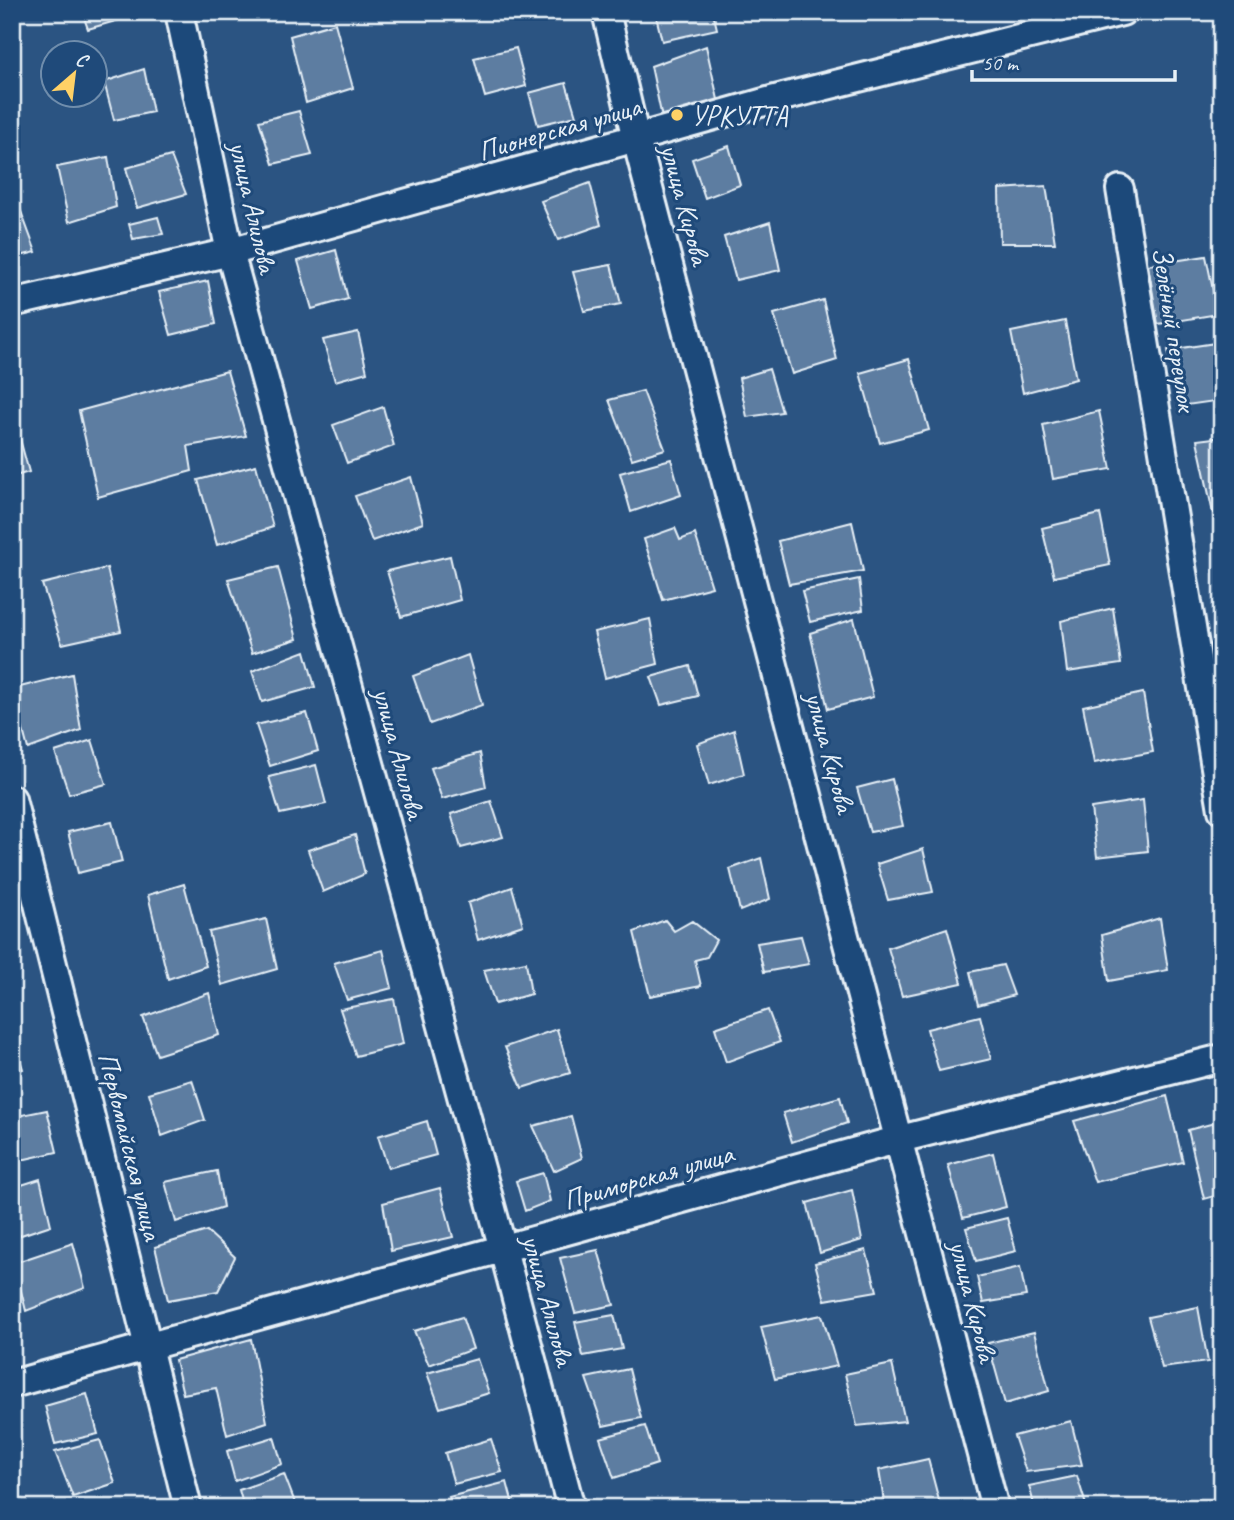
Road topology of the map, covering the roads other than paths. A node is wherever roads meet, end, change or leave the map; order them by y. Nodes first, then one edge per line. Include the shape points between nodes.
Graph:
1 (179, 12) edge
2 (606, 12) edge
3 (1122, 12) edge
4 (636, 139) junction
5 (1120, 189) dead end
6 (230, 252) junction
7 (12, 303) edge
8 (12, 799) edge
9 (1222, 810) edge
10 (1222, 1058) edge
11 (900, 1139) junction
12 (503, 1249) junction
13 (148, 1345) junction
14 (12, 1384) edge
15 (188, 1508) edge
16 (571, 1508) edge
17 (995, 1508) edge

1 - 6 street, улица Алилова
2 - 4 street, улица Кирова
3 - 4 street, Пионерская улица via 775,99
4 - 6 street, Пионерская улица
4 - 11 street, улица Кирова
5 - 9 street, Зелёный переулок
6 - 7 street, Пионерская улица
6 - 12 street, улица Алилова
8 - 13 street, Первомайская улица
10 - 11 street, Приморская улица
11 - 12 street, Приморская улица
11 - 17 street, улица Кирова
12 - 13 street, Приморская улица
12 - 16 street, улица Алилова
13 - 14 street, Приморская улица
13 - 15 street, Первомайская улица

